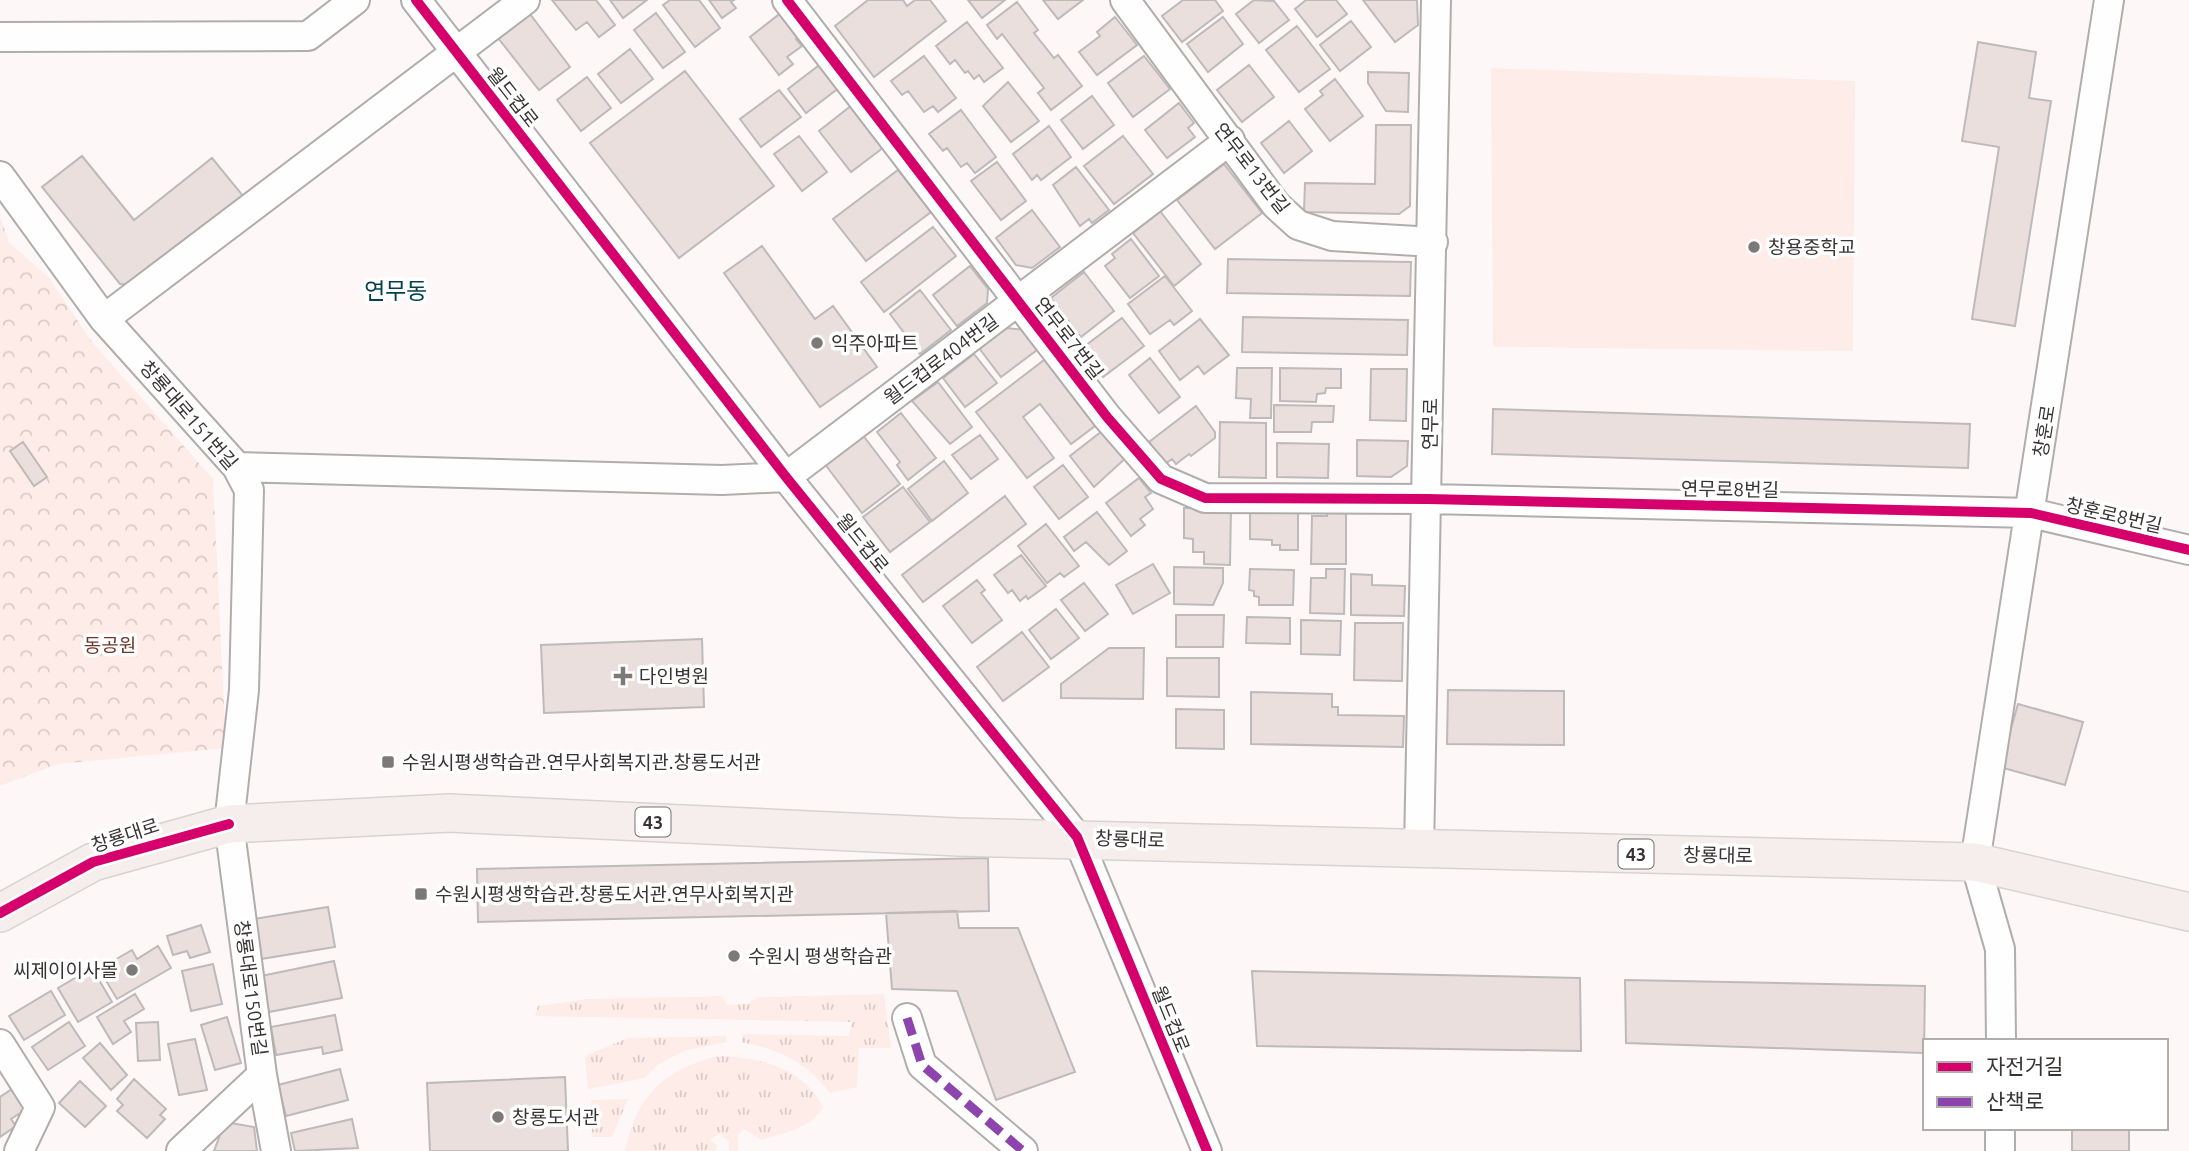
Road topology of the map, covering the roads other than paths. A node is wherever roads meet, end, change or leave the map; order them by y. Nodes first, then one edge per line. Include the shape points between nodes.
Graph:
1 (355, 0) edge
2 (416, 0) edge
3 (525, 0) edge
4 (787, 0) edge
5 (1125, 0) edge
6 (1436, 0) edge
7 (2109, 0) edge
8 (0, 37) edge
9 (457, 53) junction
10 (1230, 140) junction
11 (0, 176) edge
12 (1433, 242) junction
13 (1018, 301) junction
14 (103, 319) junction
15 (237, 467) junction
16 (786, 477) junction
17 (1428, 499) junction
18 (2031, 513) junction
19 (2189, 550) edge
20 (229, 824) junction
21 (1077, 837) junction
22 (1419, 849) junction
23 (1975, 862) junction
24 (2189, 912) edge
25 (0, 913) edge
26 (907, 1018) dead end
27 (2001, 1039) edge
28 (0, 1044) edge
29 (262, 1074) junction
30 (2000, 1130) edge
31 (19, 1151) edge
32 (181, 1151) edge
33 (276, 1151) edge
34 (1023, 1151) edge
35 (1207, 1151) edge
36 (2000, 1151) edge

1 - 8 street via 308,36
2 - 9 street, 월드컵로
3 - 9 street
4 - 13 street, 연무로7번길
5 - 10 street, 연무로13번길
6 - 12 street, 연무로
7 - 18 street, 창훈로
9 - 14 street
9 - 16 street, 월드컵로
10 - 12 street, 연무로13번길 via 1276,205 1298,225 1332,236
10 - 13 street, 월드컵로404번길
11 - 14 street, 창룡대로151번길
12 - 17 street, 연무로
13 - 16 street, 월드컵로404번길
13 - 17 street, 연무로7번길 via 1161,479 1205,498
14 - 15 street, 창룡대로151번길
15 - 16 street via 722,480
15 - 20 street, 창룡대로151번길 via 249,490 244,690
16 - 21 street, 월드컵로
17 - 18 street, 연무로8번길
17 - 22 street, 연무로
18 - 19 street, 창훈로8번길
18 - 23 street, 창훈로
20 - 21 main road, 창룡대로 / 43 via 449,813 944,836
20 - 25 main road, 창룡대로 / 43 via 93,862
20 - 29 street, 창룡대로150번길
21 - 22 main road, 창룡대로 / 43
21 - 35 street, 월드컵로
22 - 23 main road, 창룡대로 / 43
23 - 24 main road, 창룡대로 / 43
23 - 27 street via 2000,949
26 - 34 street via 922,1065
28 - 31 street via 40,1107
29 - 32 street
29 - 33 street, 창룡대로150번길
30 - 36 street

